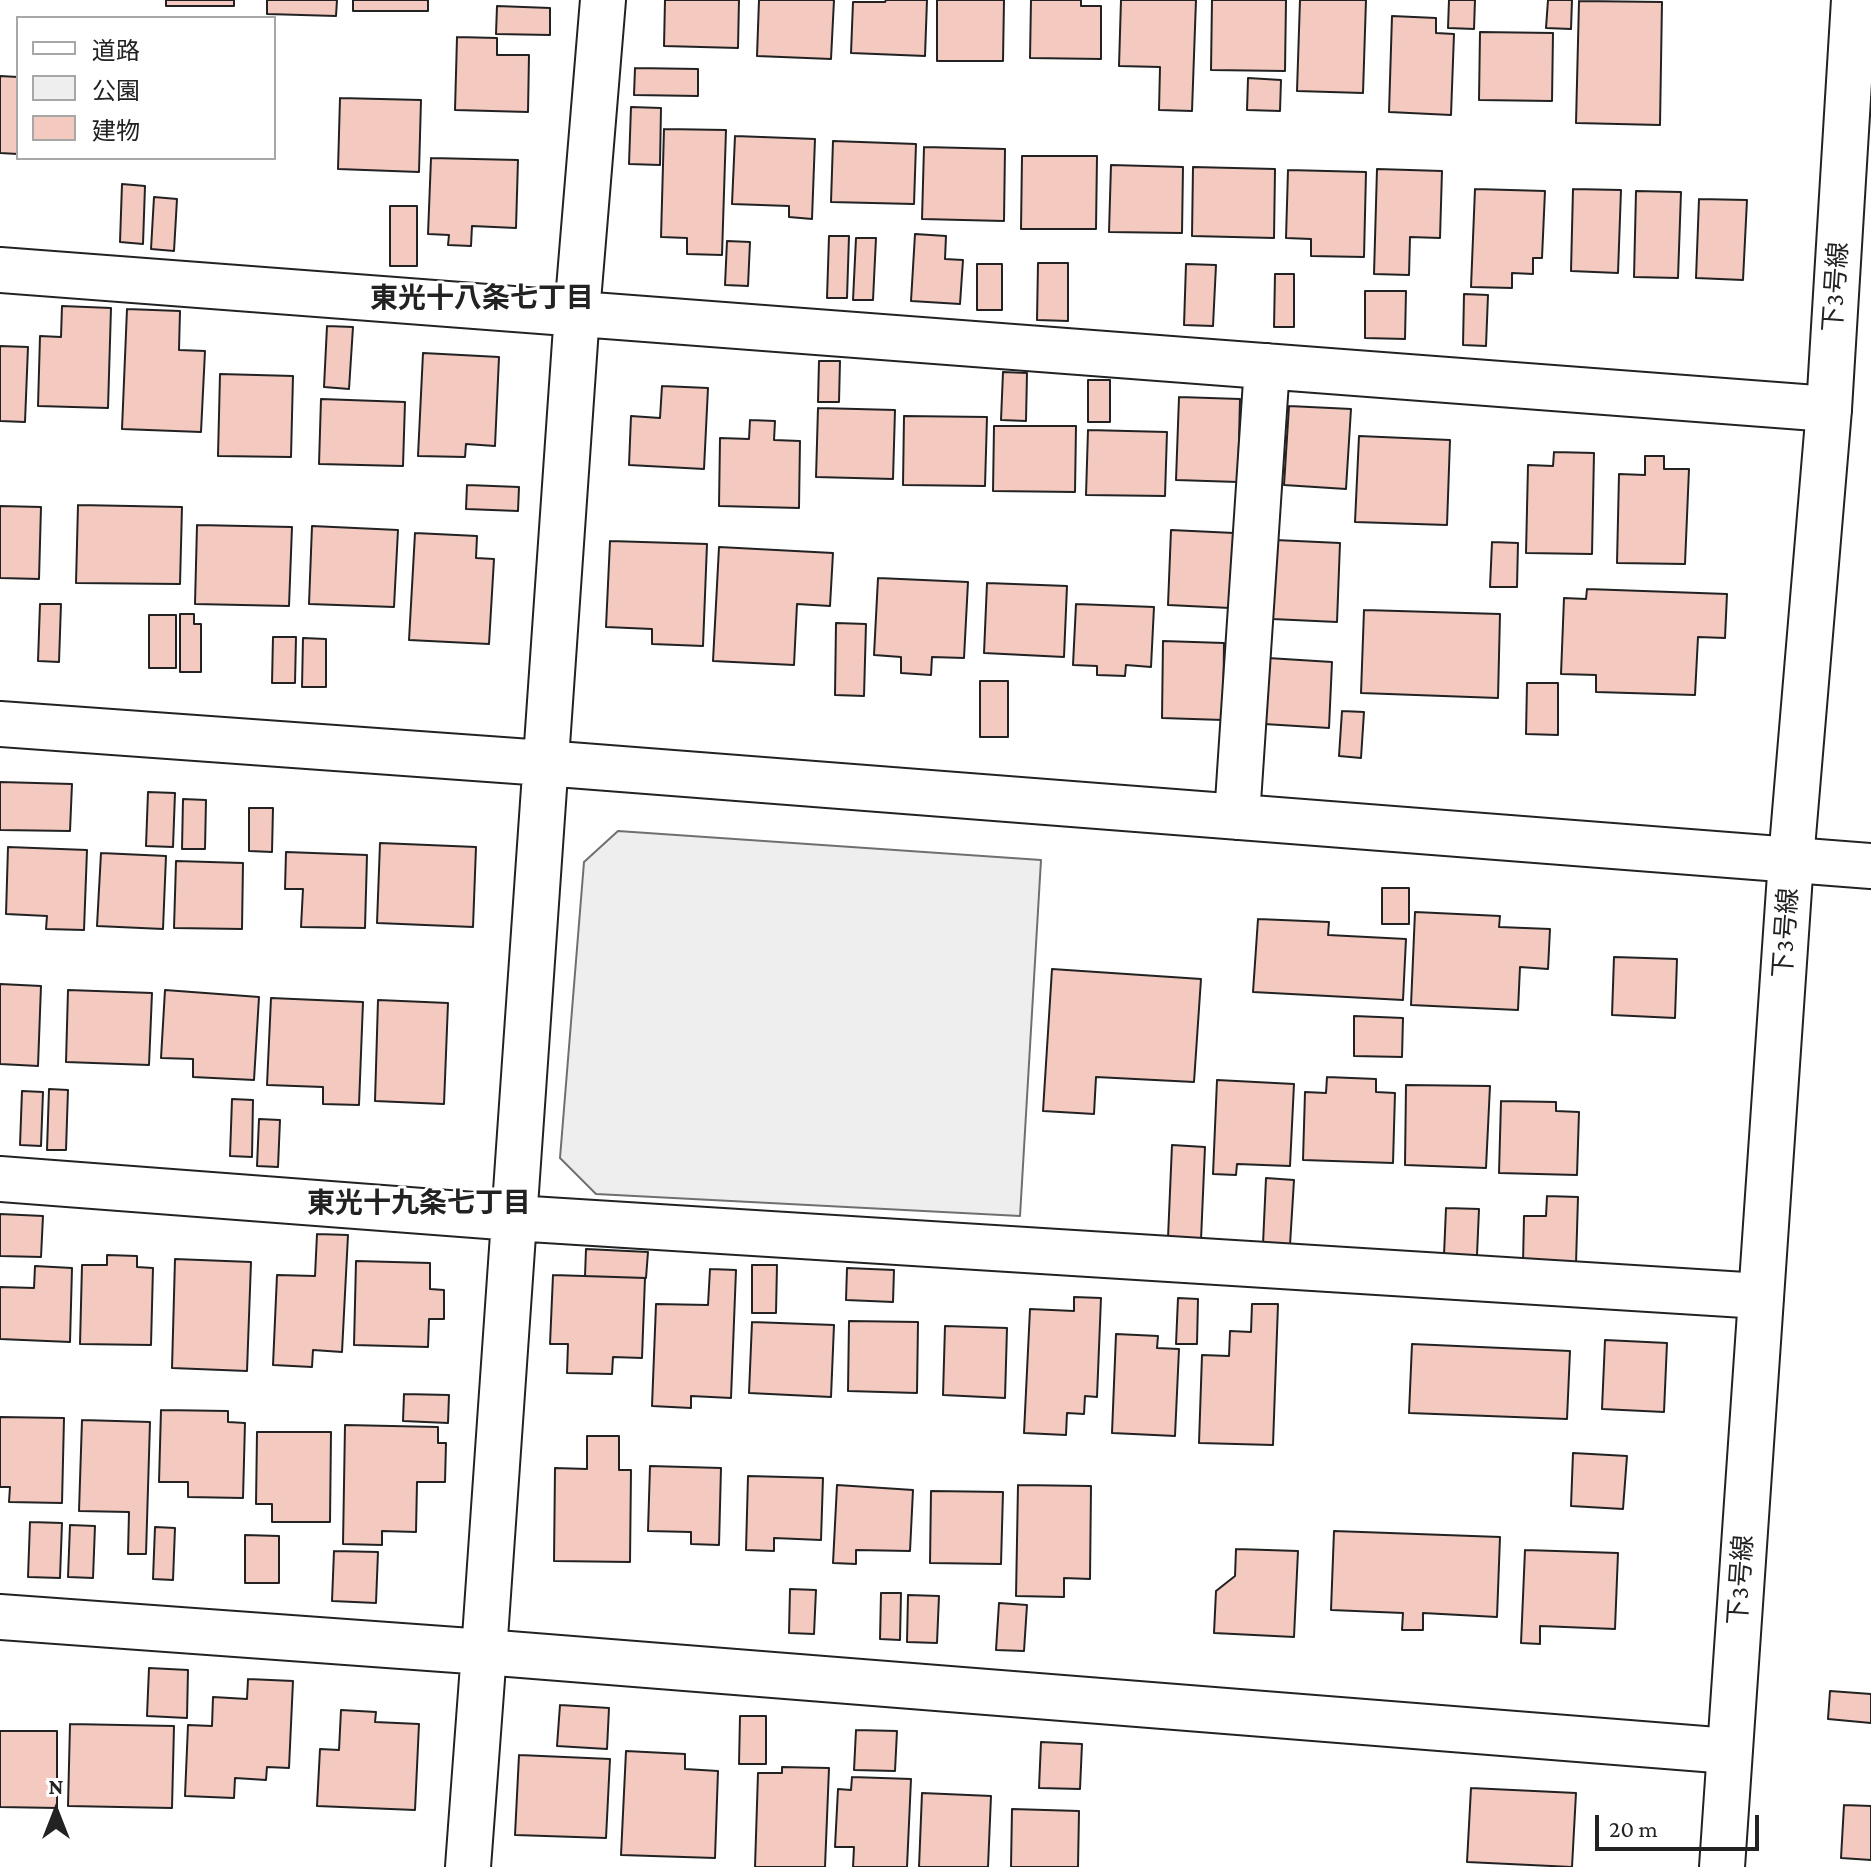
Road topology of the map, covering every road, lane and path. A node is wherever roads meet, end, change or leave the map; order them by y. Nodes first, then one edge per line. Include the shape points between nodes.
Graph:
1 (603, 0) edge
2 (1854, 0) edge
3 (0, 270) edge
4 (577, 313) junction
5 (1267, 366) junction
6 (1829, 409) junction
7 (0, 724) edge
8 (544, 763) junction
9 (1237, 817) junction
10 (1791, 860) junction
11 (1871, 866) edge
12 (0, 1179) edge
13 (514, 1218) junction
14 (1761, 1296) junction
15 (0, 1617) edge
16 (484, 1652) junction
17 (1729, 1751) junction
18 (468, 1867) edge
19 (1722, 1867) edge

1 - 4 street
2 - 6 street, 下3号線
3 - 4 street
4 - 5 street
4 - 8 street
5 - 6 street
5 - 9 street
6 - 10 street, 下3号線
7 - 8 street
8 - 9 street
8 - 13 street
9 - 10 street
10 - 11 street
10 - 14 street, 下3号線
12 - 13 street
13 - 14 street
13 - 16 street
14 - 17 street, 下3号線
15 - 16 street
16 - 17 street
16 - 18 street
17 - 19 street, 下3号線

